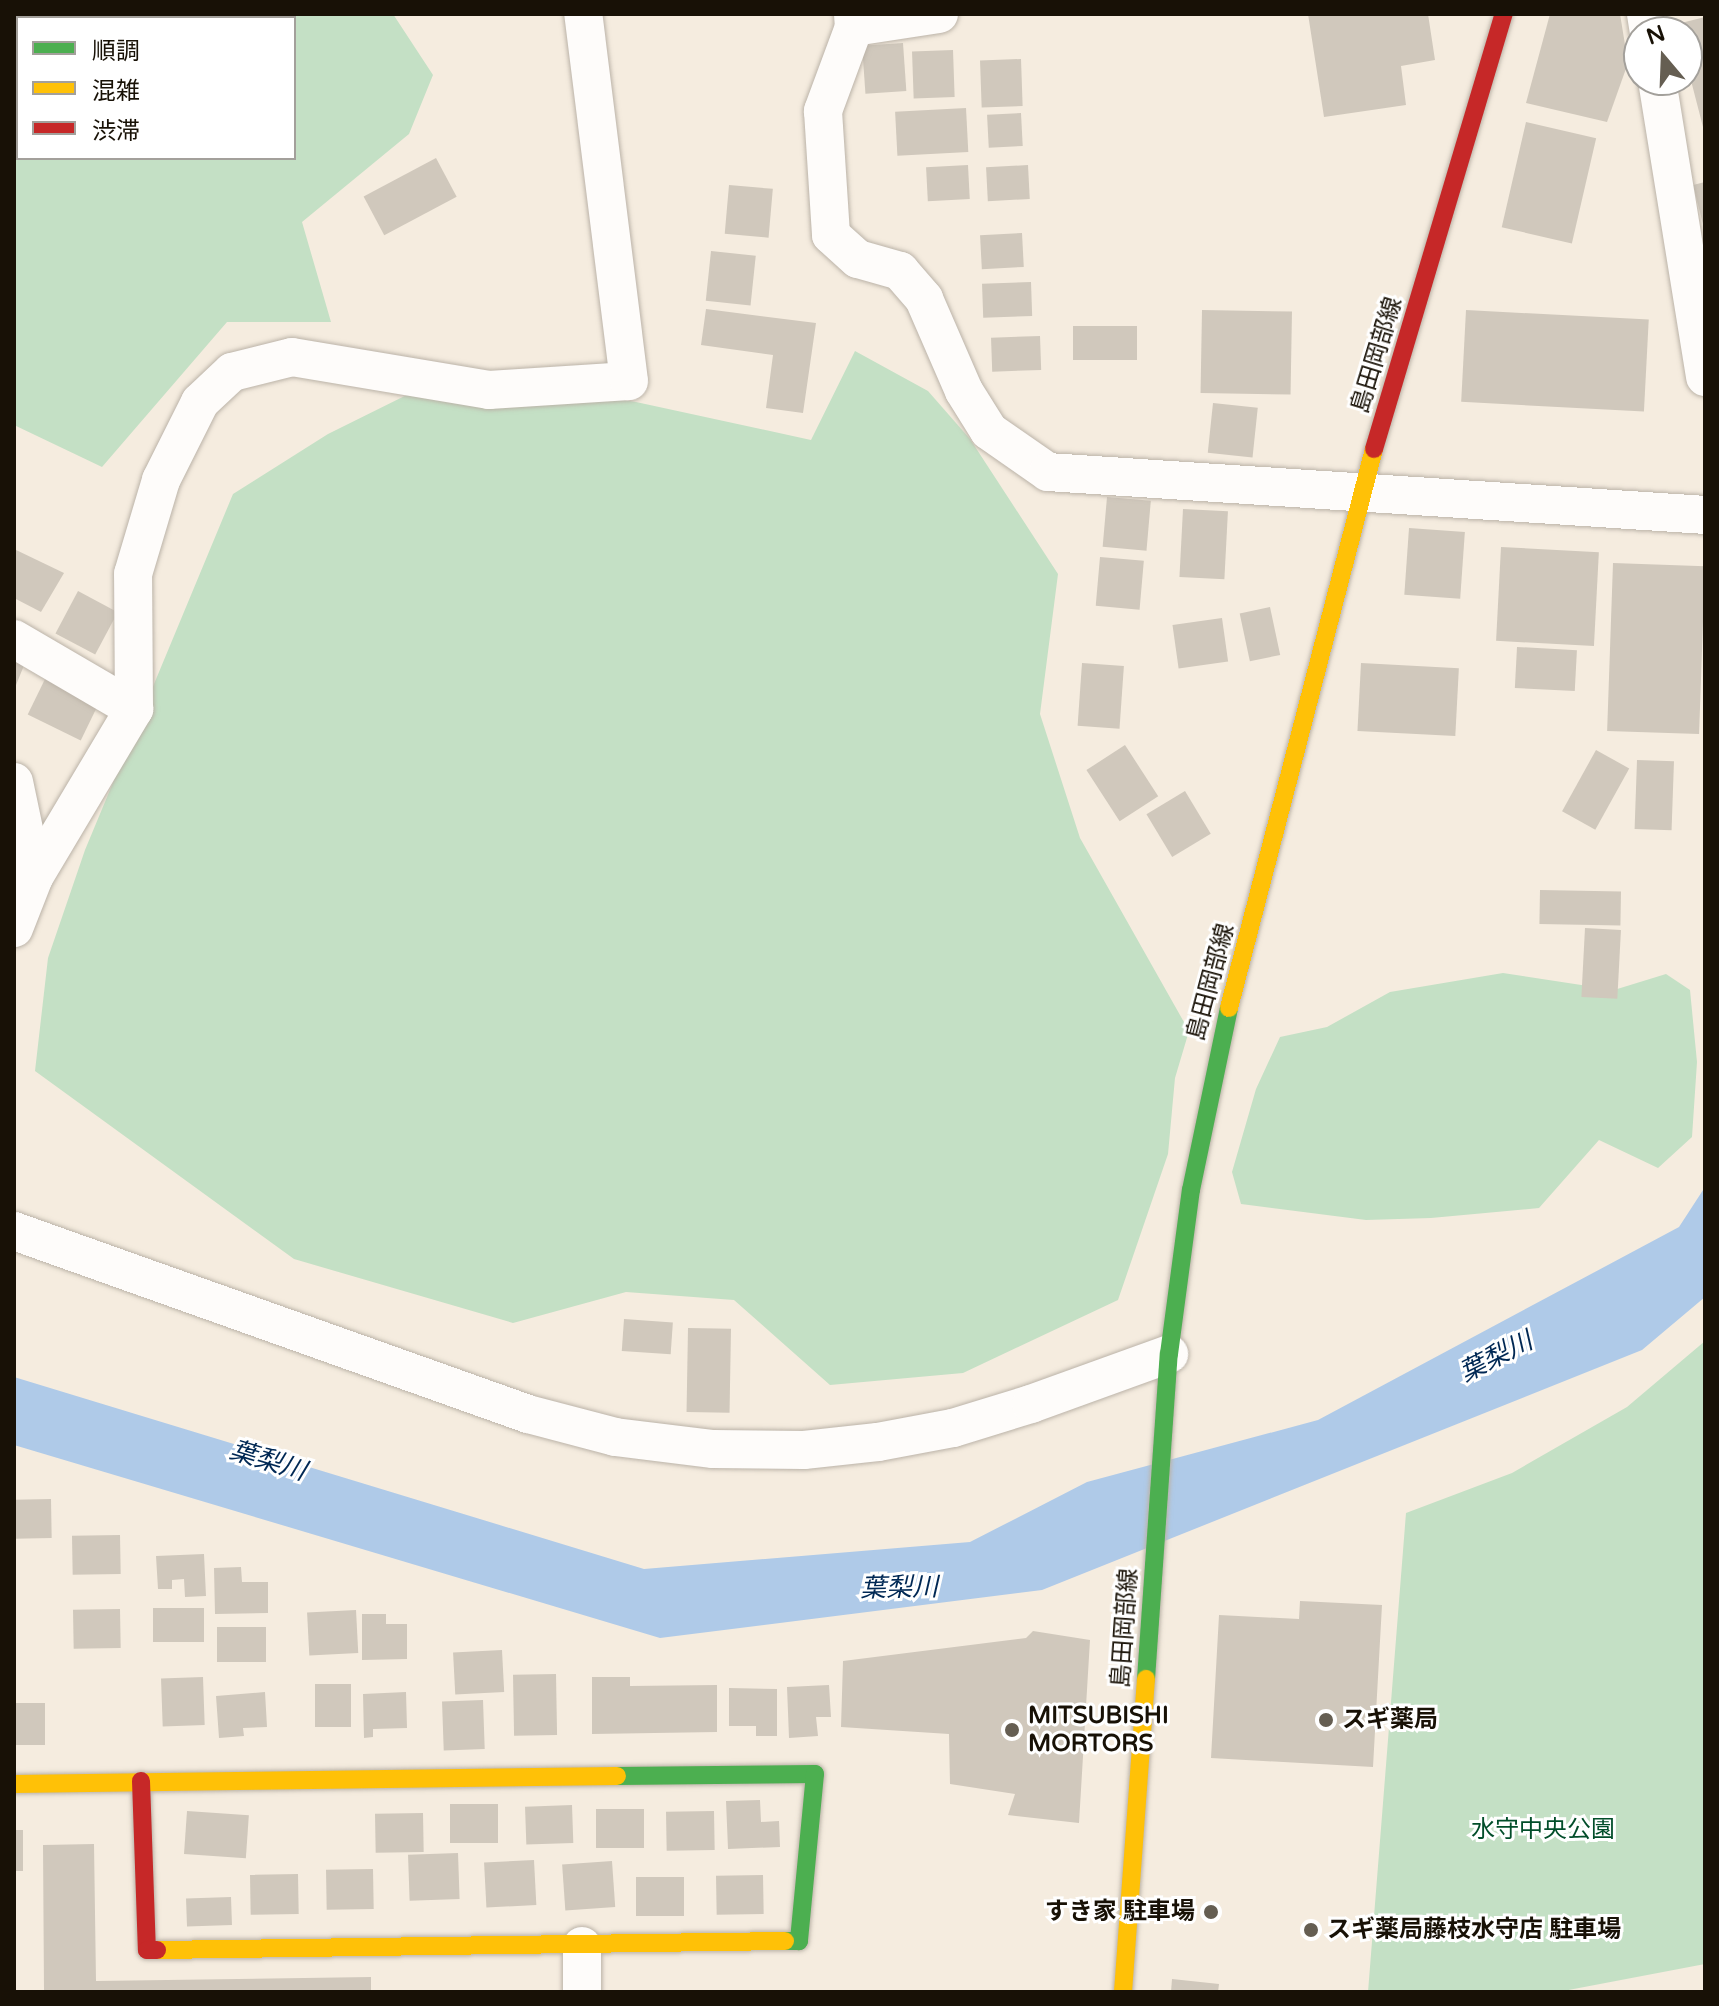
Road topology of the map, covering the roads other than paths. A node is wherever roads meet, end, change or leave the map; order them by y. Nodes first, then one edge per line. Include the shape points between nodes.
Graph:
1 (583, 14) edge
2 (939, 14) edge
3 (1504, 14) edge
4 (853, 20) edge
5 (1660, 96) edge
6 (1705, 377) edge
7 (1362, 490) junction
8 (1705, 515) edge
9 (14, 639) edge
10 (134, 709) junction
11 (14, 782) edge
12 (34, 877) junction
13 (14, 928) edge
14 (14, 1231) edge
15 (1168, 1365) junction
16 (141, 1781) junction
17 (14, 1784) edge
18 (582, 1946) junction
19 (582, 1992) edge
20 (1123, 1992) edge

1 - 10 street via 629,381 489,390 292,357 232,372 200,402 180,441 161,480 137,560
2 - 4 street
3 - 7 main road, 島田岡部線
4 - 7 street via 823,111 831,235 858,259 900,271 924,299 964,391 989,431 1048,472
5 - 6 street
7 - 8 street
7 - 15 main road, 島田岡部線 via 1215,1061 1191,1190
9 - 10 street
10 - 12 street
11 - 12 street
12 - 13 street
14 - 15 street via 528,1414 615,1437 713,1449 804,1450 878,1442 953,1428
15 - 20 main road, 島田岡部線
16 - 17 main road
16 - 18 main road via 147,1950
16 - 18 main road via 815,1774 799,1941
18 - 19 street

